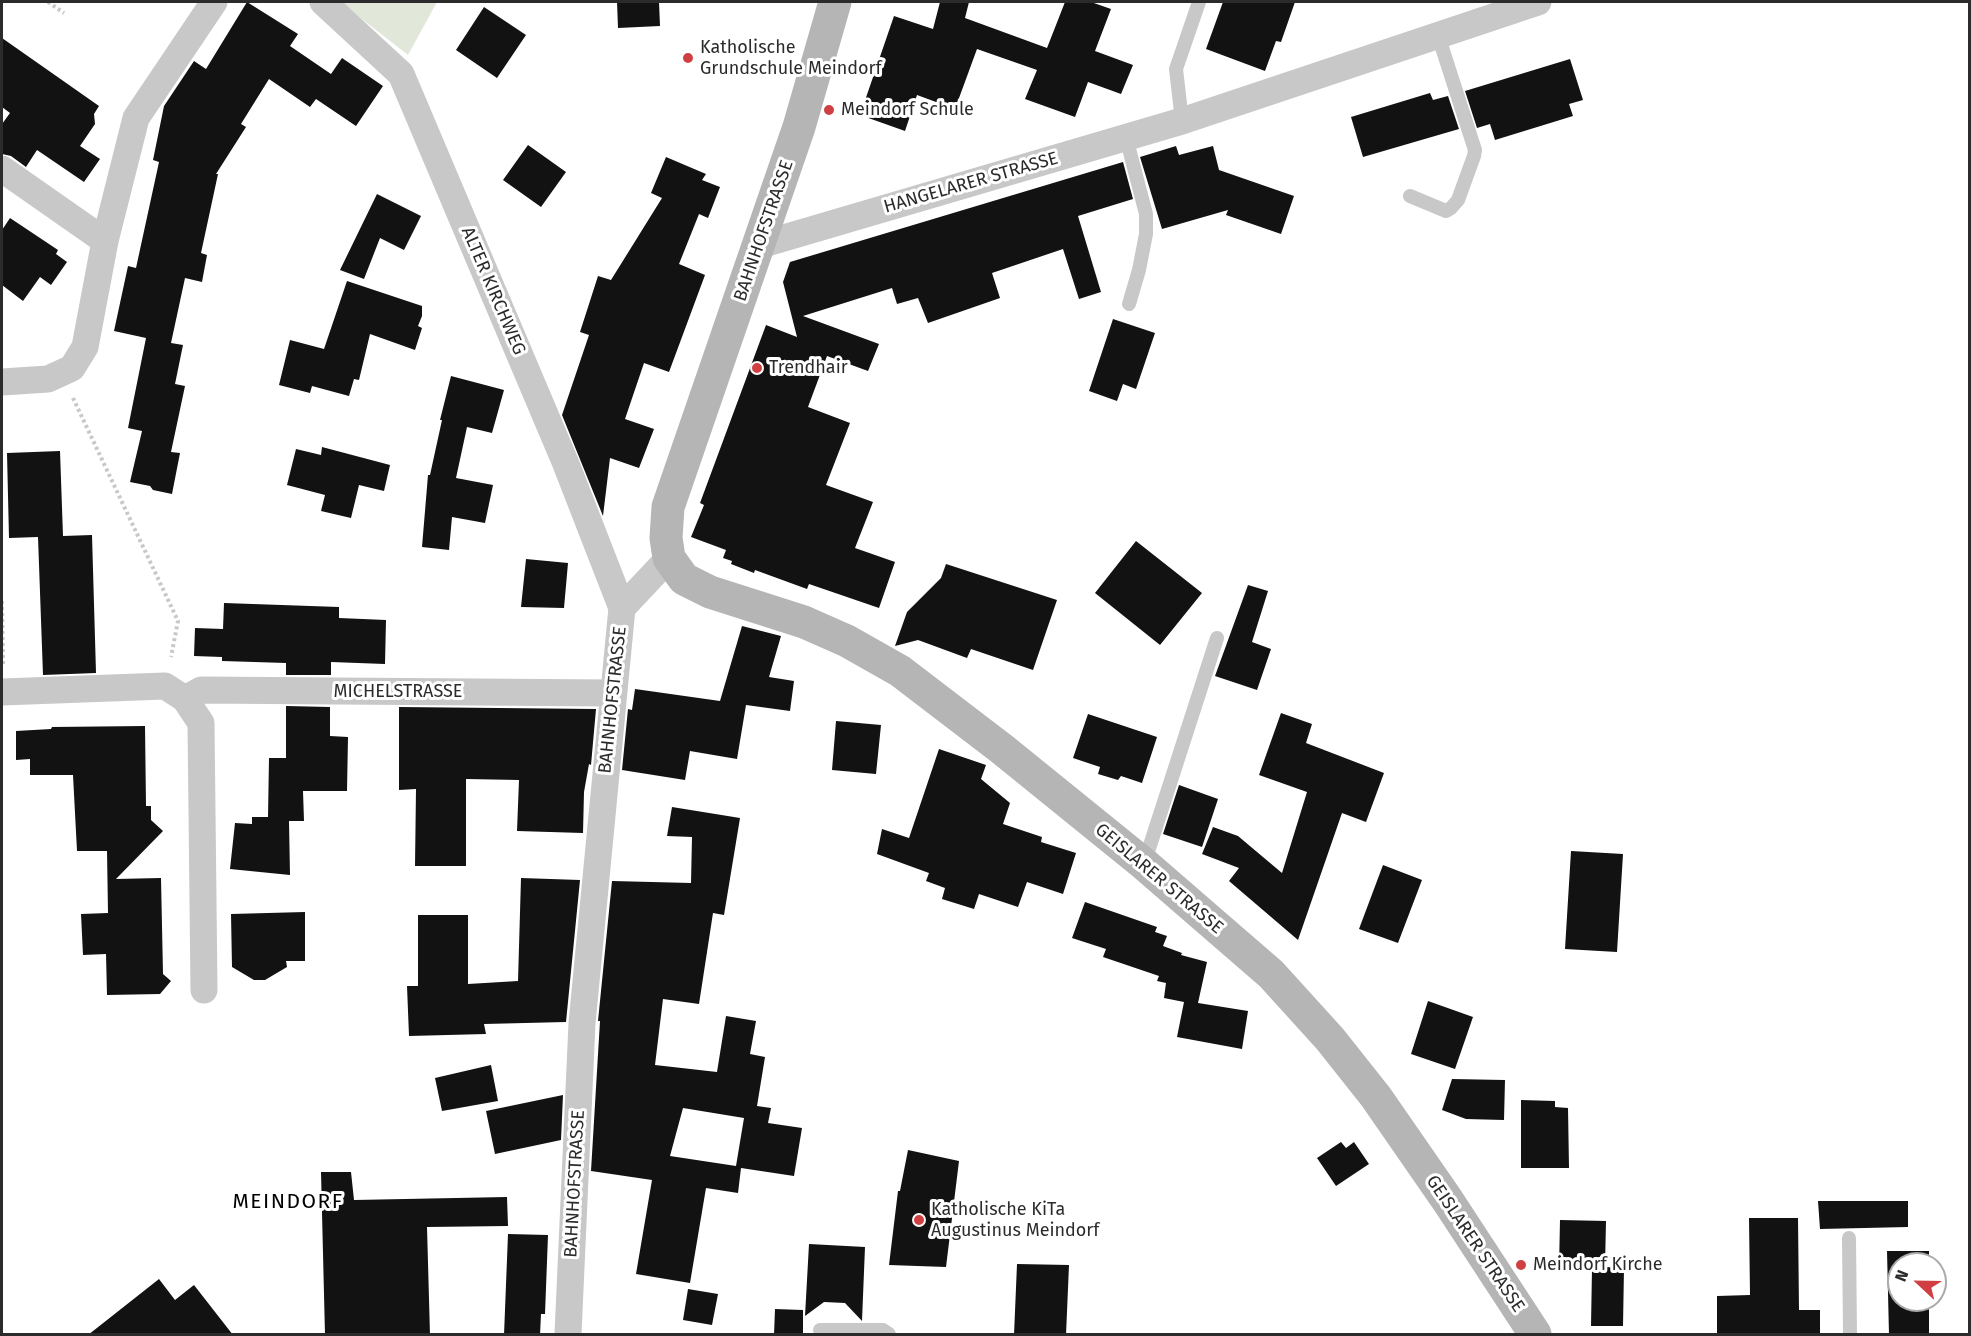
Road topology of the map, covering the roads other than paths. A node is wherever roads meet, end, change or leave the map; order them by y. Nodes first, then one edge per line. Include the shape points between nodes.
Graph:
1 (214, 2) edge
2 (323, 2) edge
3 (835, 2) edge
4 (1199, 2) edge
5 (1538, 2) edge
6 (1438, 35) junction
7 (1182, 121) junction
8 (1126, 137) junction
9 (2, 170) edge
10 (1410, 196) dead end
11 (105, 241) junction
12 (760, 245) junction
13 (1129, 304) dead end
14 (2, 382) edge
15 (669, 558) junction
16 (622, 608) junction
17 (1217, 638) dead end
18 (3, 692) edge
19 (175, 692) junction
20 (613, 693) junction
21 (1144, 864) junction
22 (204, 990) dead end
23 (1849, 1238) dead end
24 (820, 1330) dead end
25 (568, 1335) edge
26 (889, 1335) edge
27 (1535, 1335) edge
28 (1850, 1335) edge

1 - 11 street via 136,118
2 - 16 street, ALTER KIRCHWEG via 401,74 566,464
3 - 12 main road, BAHNHOFSTRASSE
4 - 7 lane via 1176,69
5 - 6 street, HANGELARER STRASSE
6 - 7 street, HANGELARER STRASSE
6 - 10 lane via 1474,156 1458,200 1451,208 1446,211
7 - 8 street, HANGELARER STRASSE
8 - 12 street, HANGELARER STRASSE
8 - 13 lane via 1146,214 1146,234
9 - 11 street
11 - 14 street via 85,347 72,368 48,379
12 - 15 main road, BAHNHOFSTRASSE via 668,507
15 - 16 street, BAHNHOFSTRASSE
15 - 21 main road, GEISLARER STRASSE via 684,579 710,592 804,622 900,671
16 - 20 street, BAHNHOFSTRASSE
17 - 21 lane
18 - 19 street, MICHELSTRASSE
19 - 20 street, MICHELSTRASSE
19 - 22 street via 201,723
20 - 25 street, BAHNHOFSTRASSE via 582,1023
21 - 27 main road, GEISLARER STRASSE via 1271,974 1330,1039 1376,1097
23 - 28 lane
24 - 26 lane via 883,1330

